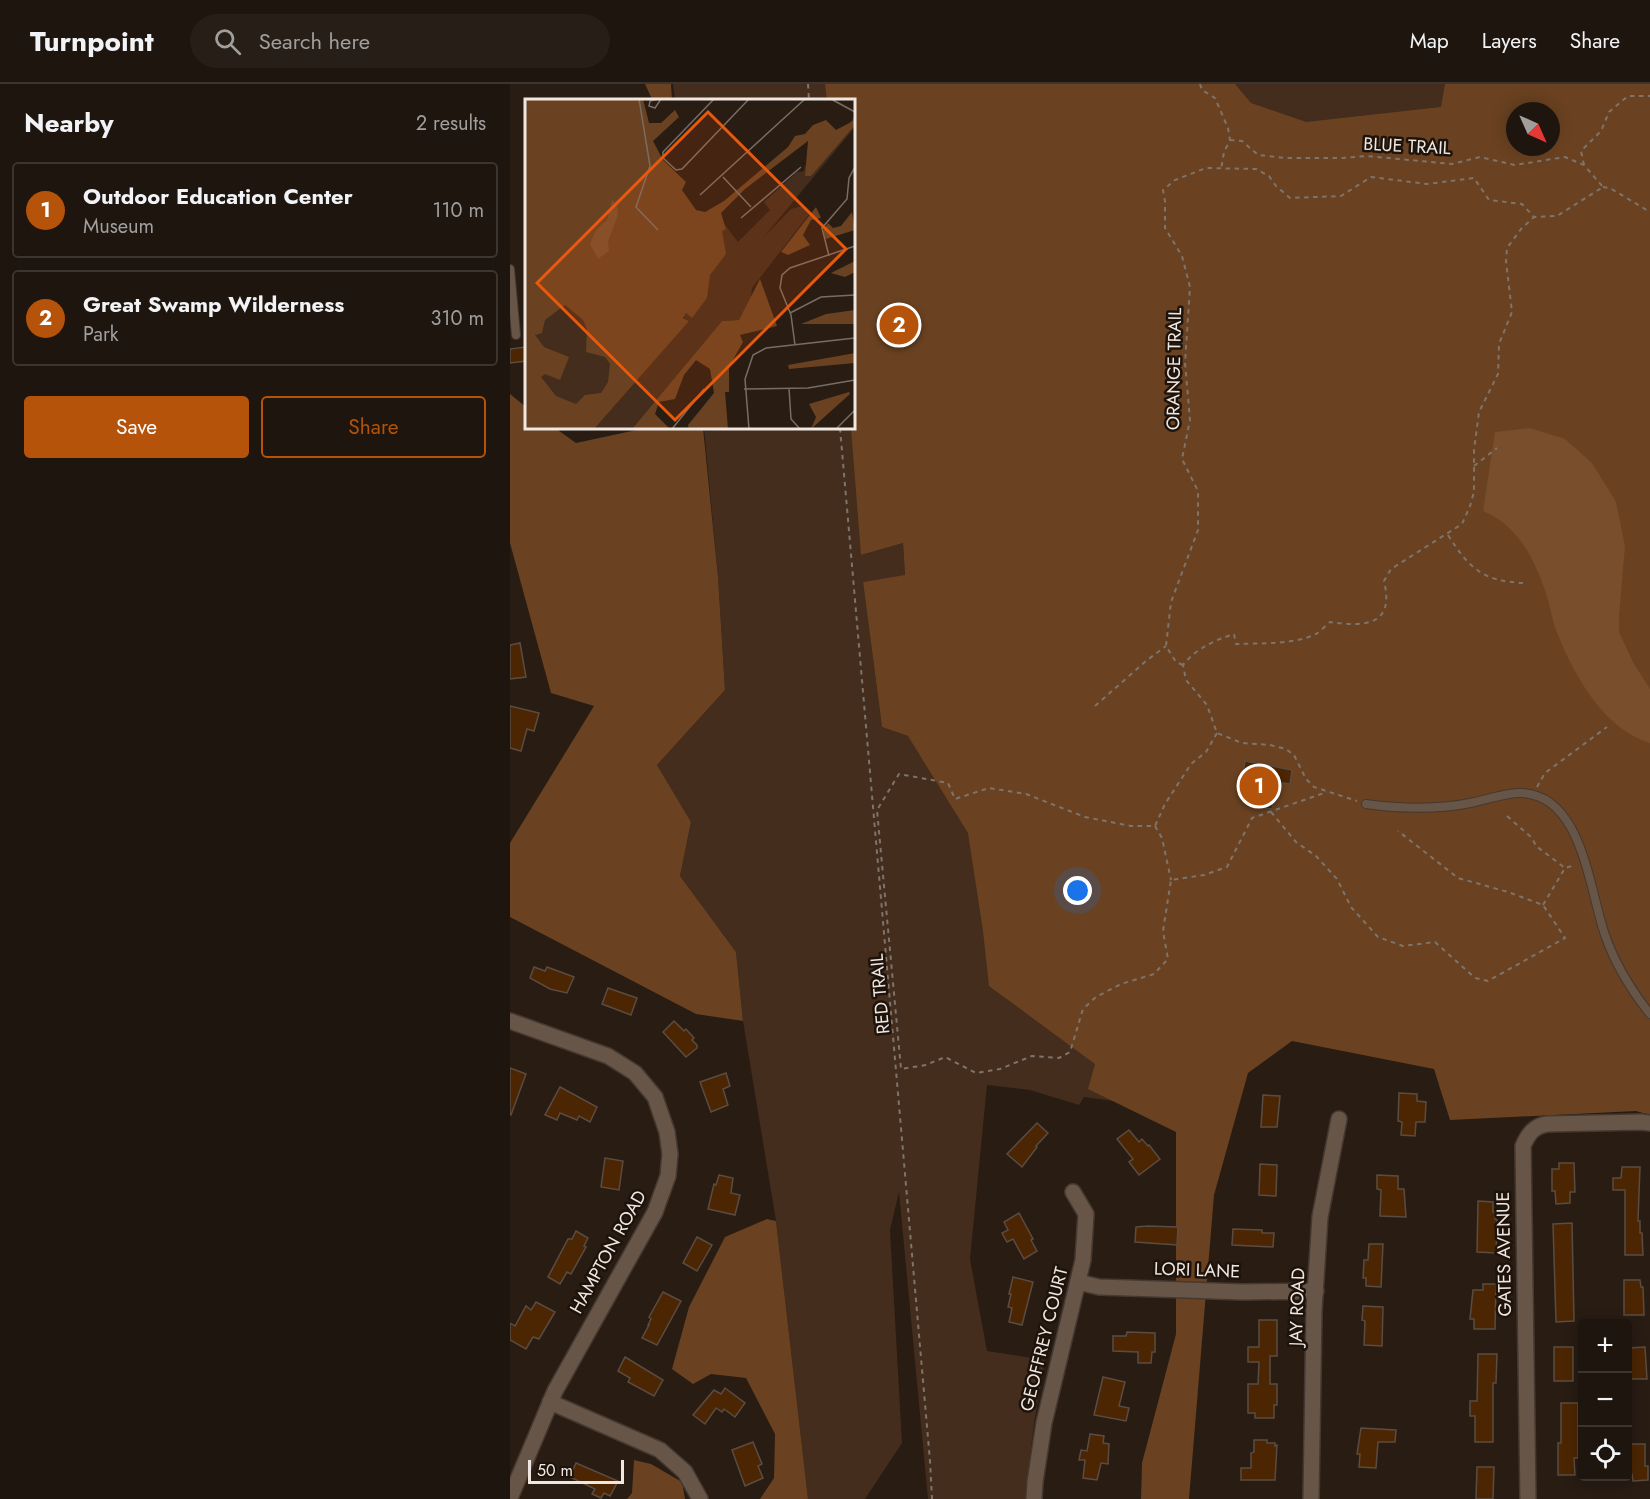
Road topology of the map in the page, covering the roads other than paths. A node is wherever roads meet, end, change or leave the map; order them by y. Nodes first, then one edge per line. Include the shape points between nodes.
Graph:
1 (510, 269) edge
2 (516, 335) dead end
3 (1366, 804) road end
4 (1650, 1014) edge
5 (510, 1021) edge
6 (1339, 1119) dead end
7 (1650, 1124) edge
8 (1073, 1192) dead end
9 (1078, 1282) junction
10 (1316, 1291) junction
11 (550, 1402) junction
12 (510, 1498) edge
13 (700, 1499) edge
14 (1034, 1499) edge
15 (1311, 1499) edge
16 (1528, 1499) edge

1 - 2 lane
3 - 4 lane via 1428,808 1518,793 1544,798 1563,812 1574,833 1613,956
5 - 11 street, HAMPTON ROAD via 608,1056 635,1073 655,1097 670,1154 668,1176 655,1212
6 - 10 street, JAY ROAD via 1321,1205
7 - 16 street, GATES AVENUE via 1547,1124 1530,1132 1523,1146
8 - 9 street, GEOFFREY COURT via 1086,1214
9 - 10 street, LORI LANE via 1099,1287
9 - 14 street, GEOFFREY COURT via 1040,1442
10 - 15 street, JAY ROAD
11 - 12 street, HAMPTON ROAD
11 - 13 street via 660,1450 685,1472

